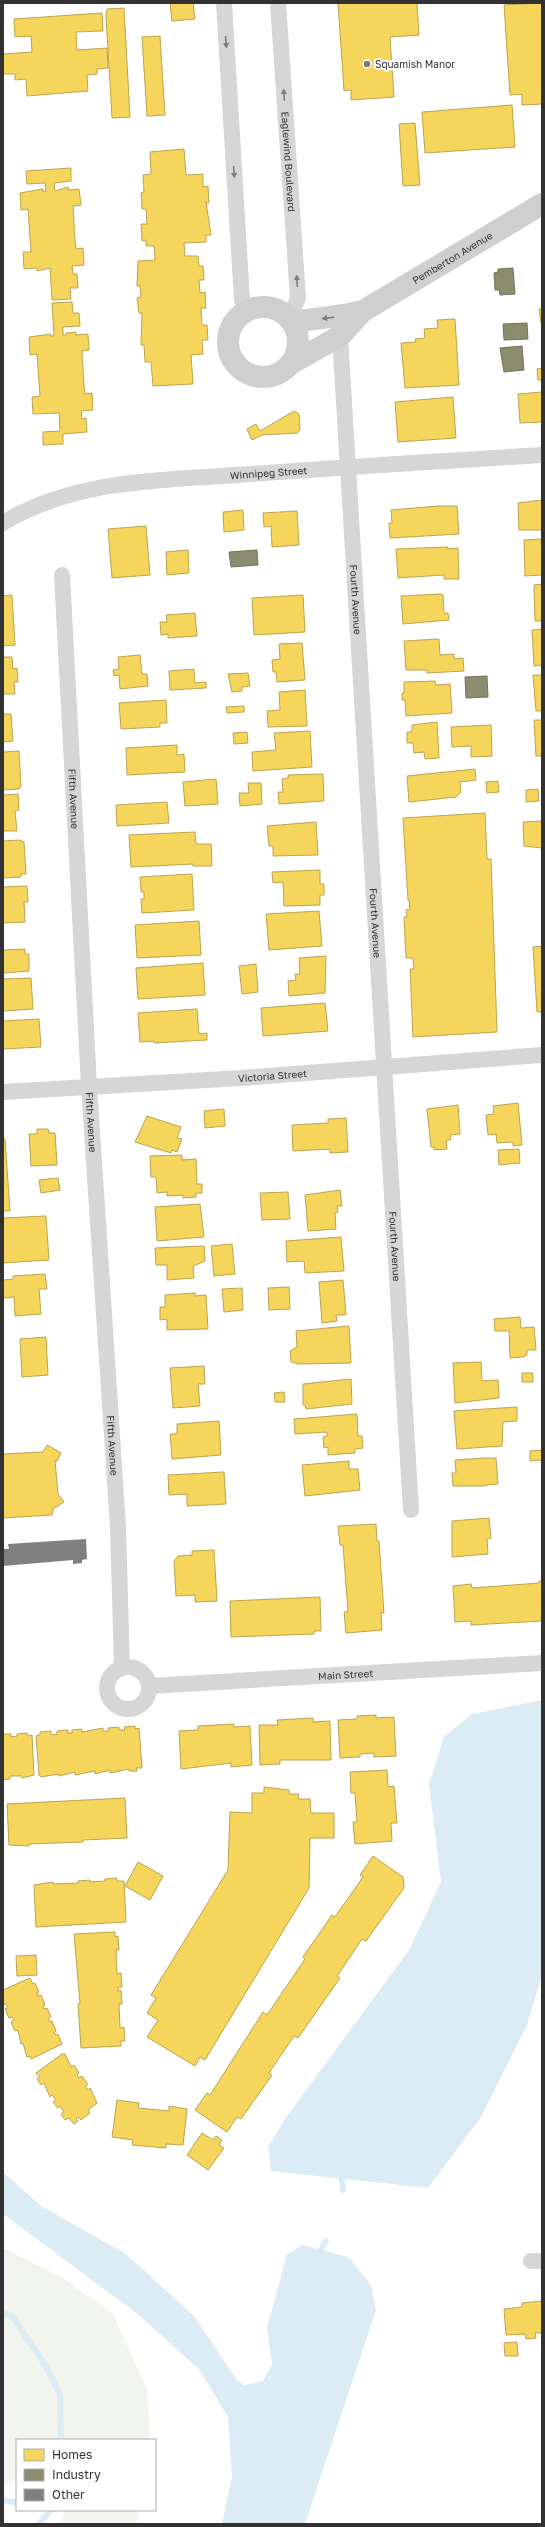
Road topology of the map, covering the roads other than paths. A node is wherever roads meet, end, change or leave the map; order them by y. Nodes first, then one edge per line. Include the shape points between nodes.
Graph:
1 (224, 3) edge
2 (278, 3) edge
3 (542, 204) edge
4 (246, 311) junction
5 (363, 311) junction
6 (291, 320) junction
7 (340, 336) junction
8 (292, 363) junction
9 (542, 456) edge
10 (347, 466) junction
11 (3, 523) edge
12 (62, 575) dead end
13 (542, 1055) edge
14 (386, 1067) junction
15 (89, 1086) junction
16 (3, 1092) edge
17 (412, 1510) dead end
18 (542, 1663) edge
19 (122, 1668) junction
20 (149, 1686) junction

1 -> 4 street via 242,300
6 -> 2 street, Eaglewind Boulevard via 298,298
3 - 5 street, Pemberton Avenue
4 - 6 street via 257,307 269,307 280,311
4 - 8 street via 237,318 228,337 231,358 237,367 255,377 266,378 276,376
5 -> 6 street, Pemberton Avenue
5 - 7 street, Pemberton Avenue
6 - 8 street via 299,342
7 - 8 street, Pemberton Avenue
7 - 10 street, Fourth Avenue
9 - 10 street, Winnipeg Street
10 - 11 street, Winnipeg Street via 95,487 39,504
10 - 14 street, Fourth Avenue
12 - 15 street, Fifth Avenue
13 - 14 street, Victoria Street
14 - 15 street, Victoria Street
14 - 17 street, Fourth Avenue
15 - 16 street, Victoria Street
15 - 19 street, Fifth Avenue via 118,1527
18 - 20 street, Main Street
19 - 20 street via 136,1669
19 - 20 street via 111,1675 107,1688 110,1700 115,1705 128,1709 141,1705 146,1700

